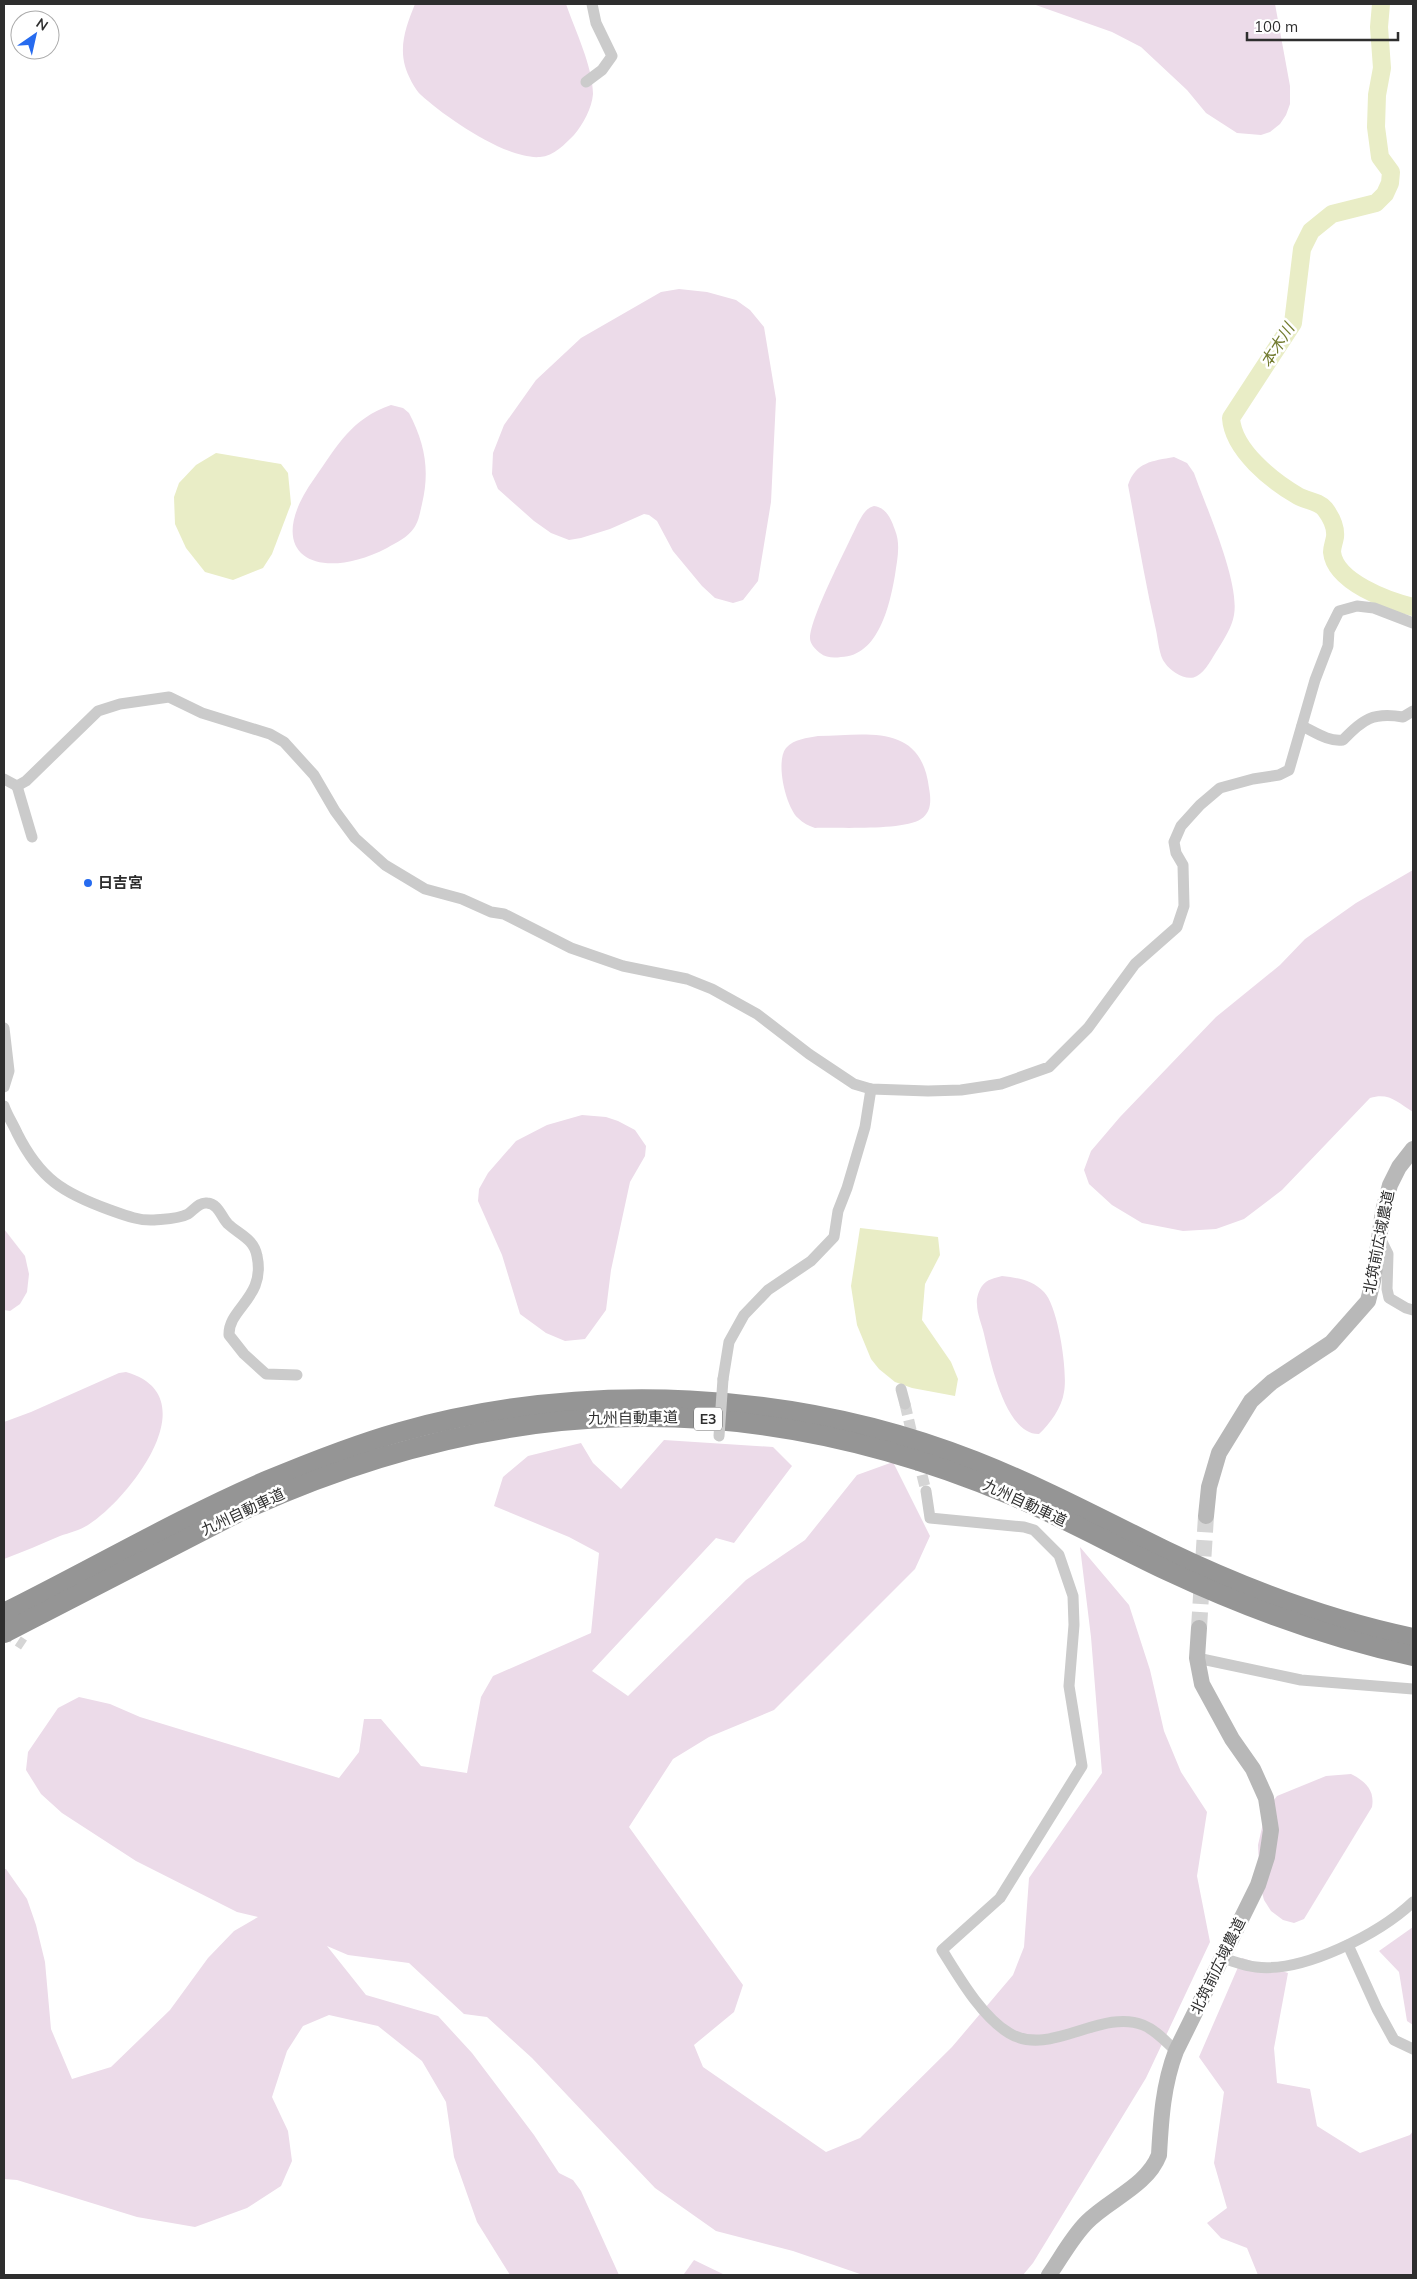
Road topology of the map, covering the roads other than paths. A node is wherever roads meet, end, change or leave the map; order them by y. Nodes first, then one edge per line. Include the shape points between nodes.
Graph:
1 (592, 4) edge
2 (586, 82) dead end
3 (1413, 622) edge
4 (1413, 711) edge
5 (1302, 726) junction
6 (4, 779) edge
7 (18, 786) junction
8 (32, 837) dead end
9 (4, 1028) edge
10 (4, 1088) edge
11 (871, 1089) junction
12 (4, 1106) edge
13 (1413, 1148) edge
14 (1380, 1238) junction
15 (1413, 1310) edge
16 (297, 1375) dead end
17 (901, 1389) dead end
18 (905, 1404) tunnel mouth
19 (719, 1436) dead end
20 (926, 1491) tunnel mouth
21 (1206, 1516) tunnel mouth
22 (4, 1613) edge
23 (1199, 1628) tunnel mouth
24 (4, 1633) edge
25 (1413, 1638) edge
26 (1413, 1656) edge
27 (1197, 1658) junction
28 (1413, 1689) edge
29 (1413, 1902) edge
30 (1348, 1945) junction
31 (1222, 1958) junction
32 (1413, 2049) edge
33 (1176, 2051) junction
34 (1049, 2275) edge

1 - 2 street via 596,22 612,56 602,70
3 - 5 street via 1374,608 1357,606 1338,611 1329,631 1328,646 1314,680
4 - 5 street via 1403,717 1369,717 1343,740 1336,741
5 - 11 street via 1289,770 1220,788 1181,826 1174,842 1183,865 1184,906 1177,927 1135,964 1088,1028 1049,1068 1001,1084 961,1090
6 - 7 street
7 - 8 street
7 - 11 street via 98,711 169,696 202,713 270,734 284,742 314,775 355,838 385,865 417,884 490,912 504,914 571,948 623,966 687,978 712,989 764,1019 854,1084
9 - 10 street via 9,1062
11 - 19 street, bridge via 865,1127 838,1211 834,1237 811,1261 768,1290 744,1315 729,1342
12 - 16 street via 24,1150 36,1166 81,1198 145,1220 181,1216 201,1204 217,1208 227,1223 253,1244 259,1266 257,1283 234,1318 229,1335 266,1374
13 - 14 street, 北筑前広域農道 via 1390,1185
14 - 15 street via 1388,1254 1389,1298
14 - 21 street, 北筑前広域農道 via 1371,1290 1362,1311 1331,1344 1272,1382 1251,1401 1234,1424 1219,1453 1209,1487
17 - 18 street
20 - 33 street via 930,1518 1024,1527 1034,1530 1059,1555 1073,1596 1074,1624 1068,1686 1082,1766 1000,1898 942,1950 994,2022 1010,2034 1028,2040 1056,2037 1119,2021 1142,2025
22 - 25 highway, 九州自動車道 / E3 via 228,1498 352,1448 400,1432 457,1419 530,1407 634,1400 738,1403 792,1411 845,1421 932,1446 1018,1480 1167,1552 1264,1593 1342,1620
23 - 27 street, 北筑前広域農道
24 - 26 highway, 九州自動車道 / E3 via 237,1513 368,1460 455,1436 528,1425 583,1419 684,1417 803,1430 929,1463 1015,1497 1255,1609 1341,1638
27 - 28 street via 1301,1680
27 - 31 street, 北筑前広域農道 via 1202,1684 1232,1740 1262,1786 1270,1822 1268,1857 1258,1885
29 - 30 street via 1400,1914
30 - 31 street via 1292,1965 1256,1967
30 - 32 street via 1394,2040
31 - 33 street, 北筑前広域農道
33 - 34 street, 北筑前広域農道 via 1164,2090 1156,2164 1140,2181 1085,2223

